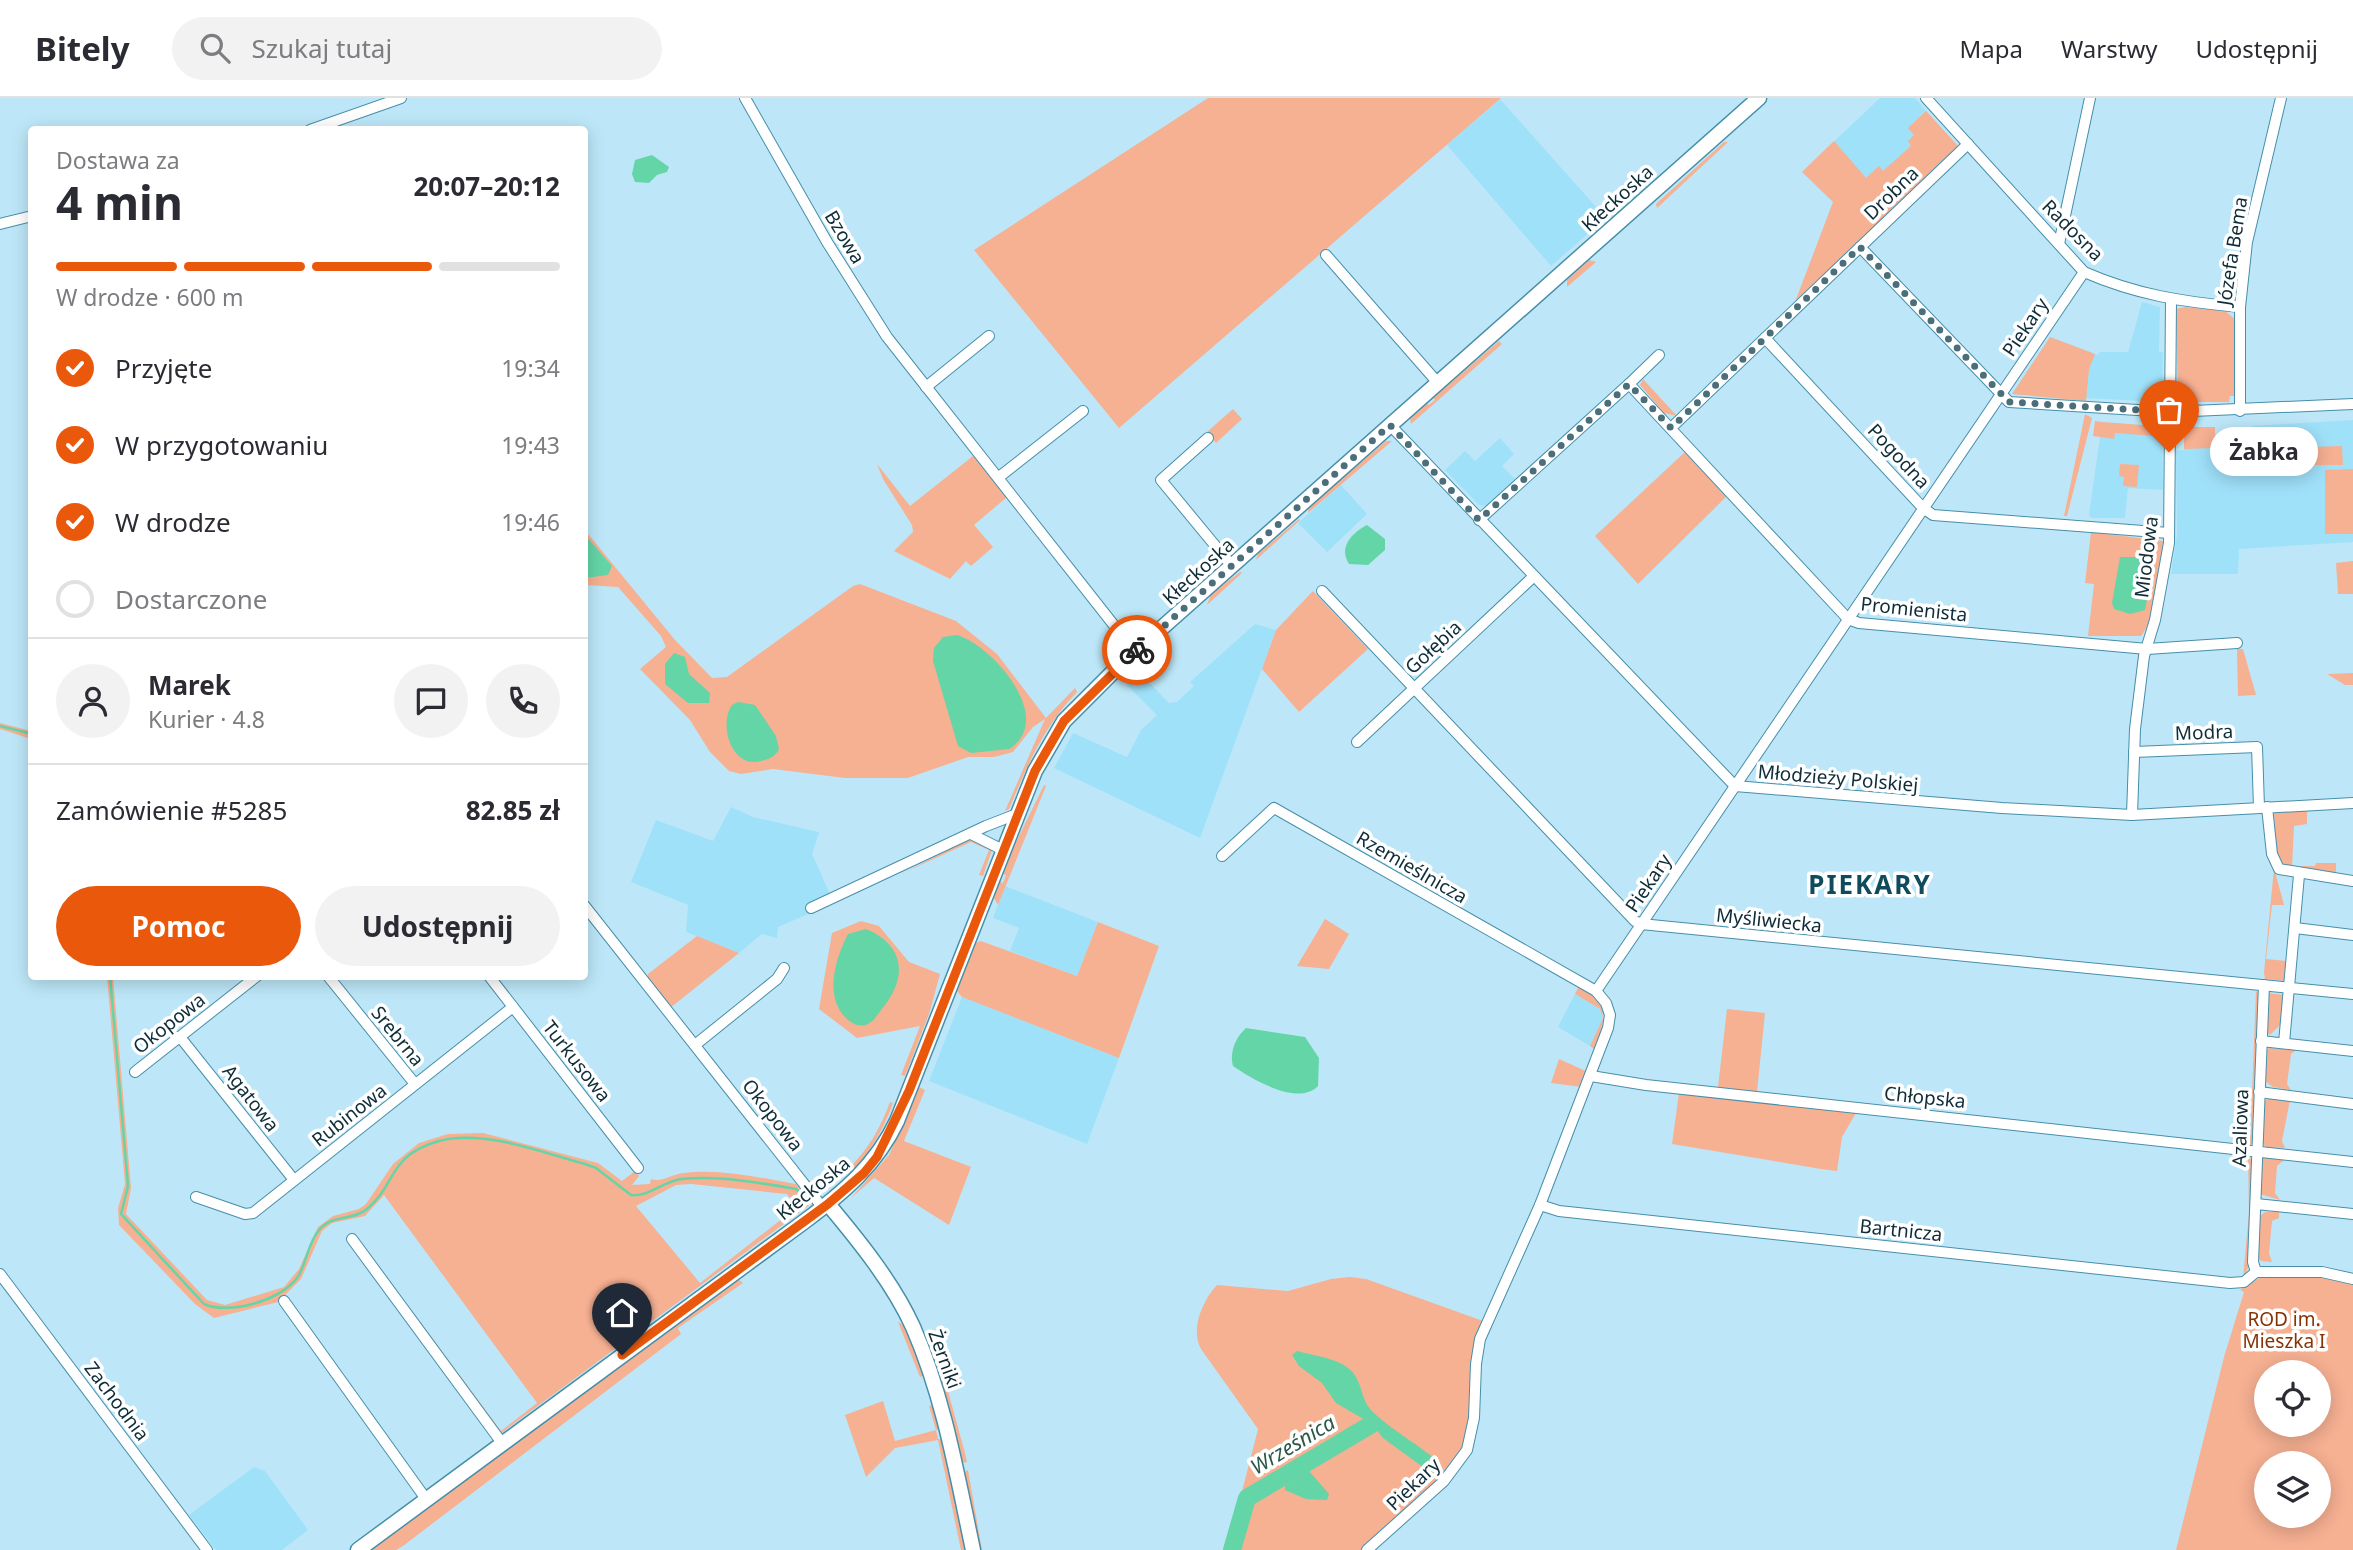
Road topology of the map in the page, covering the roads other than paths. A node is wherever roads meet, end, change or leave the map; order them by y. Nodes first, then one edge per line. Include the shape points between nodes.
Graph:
1 (401, 98) edge
2 (745, 98) edge
3 (1759, 98) edge
4 (1927, 98) edge
5 (2090, 98) edge
6 (2281, 98) edge
7 (321, 126) edge
8 (1968, 144) junction
9 (28, 217) edge
10 (0, 225) edge
11 (2059, 244) junction
12 (1860, 247) junction
13 (1326, 255) dead end
14 (2084, 272) junction
15 (2171, 300) junction
16 (2240, 307) junction
17 (989, 336) dead end
18 (1765, 338) junction
19 (1659, 355) dead end
20 (1438, 383) junction
21 (1629, 384) junction
22 (926, 387) junction
23 (2001, 395) junction
24 (2353, 404) edge
25 (1083, 411) dead end
26 (2240, 411) junction
27 (2170, 412) junction
28 (1390, 425) junction
29 (1671, 428) junction
30 (1208, 438) dead end
31 (999, 477) junction
32 (1923, 508) junction
33 (1479, 520) junction
34 (2169, 533) junction
35 (1232, 565) junction
36 (1532, 577) junction
37 (1322, 591) dead end
38 (1848, 619) junction
39 (2237, 643) dead end
40 (2147, 649) junction
41 (1135, 652) junction
42 (1414, 689) junction
43 (1357, 742) dead end
44 (2134, 752) junction
45 (1735, 786) junction
46 (2353, 803) edge
47 (2263, 807) junction
48 (1017, 814) junction
49 (2132, 815) junction
50 (971, 834) junction
51 (1003, 850) junction
52 (1222, 856) dead end
53 (2299, 875) junction
54 (2353, 881) edge
55 (811, 908) dead end
56 (588, 910) edge
57 (1641, 924) junction
58 (2295, 928) junction
59 (2353, 935) edge
60 (784, 968) dead end
61 (252, 980) edge
62 (331, 980) edge
63 (492, 980) edge
64 (2264, 985) junction
65 (2289, 988) junction
66 (1595, 991) junction
67 (2353, 994) edge
68 (513, 1007) junction
69 (180, 1037) junction
70 (2261, 1041) junction
71 (2284, 1043) junction
72 (695, 1045) junction
73 (2353, 1051) edge
74 (135, 1072) dead end
75 (1591, 1076) junction
76 (415, 1084) junction
77 (2259, 1092) junction
78 (2353, 1104) edge
79 (2256, 1151) junction
80 (2353, 1162) edge
81 (638, 1168) dead end
82 (294, 1180) junction
83 (197, 1197) dead end
84 (2256, 1204) junction
85 (1541, 1205) junction
86 (825, 1206) junction
87 (2353, 1214) edge
88 (352, 1239) dead end
89 (2256, 1272) junction
90 (0, 1274) edge
91 (2353, 1279) edge
92 (284, 1301) dead end
93 (502, 1443) junction
94 (426, 1499) junction
95 (207, 1550) edge
96 (358, 1550) edge
97 (973, 1550) edge
98 (1367, 1550) edge

1 - 7 street
2 - 22 street, Bzowa via 827,242 887,337
3 - 20 main road, Kłeckoska
4 - 8 street, Radosna
5 - 11 street
6 - 16 street, Józefa Bema via 2249,231
8 - 11 street, Radosna
8 - 12 street, Drobna
9 - 10 street
11 - 14 street, Radosna
12 - 18 street, Drobna
12 - 23 street
13 - 20 street
14 - 15 street, Radosna via 2119,287
14 - 23 street, Piekary
15 - 16 street, Radosna
15 - 27 street, Miodowa
16 - 26 street, Józefa Bema
17 - 22 street
18 - 29 street, Drobna
18 - 32 street, Pogodna
19 - 21 street
20 - 28 main road, Kłeckoska
21 - 29 street
21 - 33 street
22 - 31 street, Bzowa
23 - 27 street via 2009,402
23 - 32 street, Piekary
24 - 26 street
25 - 31 street
26 - 27 street
27 - 34 street, Miodowa
28 - 33 street, Młodzieży Polskiej
28 - 35 main road, Kłeckoska
29 - 38 street, Promienista
30 - 35 street via 1161,480
31 - 41 street, Bzowa
32 - 34 street, Pogodna via 1933,515
32 - 38 street, Piekary
33 - 36 street, Młodzieży Polskiej
34 - 40 street, Miodowa
35 - 41 main road, Kłeckoska
36 - 42 street, Gołębia
36 - 45 street, Młodzieży Polskiej
37 - 42 street
38 - 40 street, Promienista
38 - 45 street, Piekary
39 - 40 street, Promienista
40 - 44 street, Miodowa
41 - 48 main road, Kłeckoska via 1058,728
42 - 43 street, Gołębia
42 - 57 street
44 - 47 street, Modra via 2257,747
44 - 49 street, Miodowa
45 - 49 street, Młodzieży Polskiej
45 - 57 street, Piekary
46 - 47 street, Młodzieży Polskiej
47 - 49 street, Młodzieży Polskiej
47 - 53 street via 2276,864 2284,872
48 - 50 street
48 - 51 main road, Kłeckoska
50 - 51 street
50 - 55 street
51 - 86 main road, Kłeckoska via 889,1138 864,1173
52 - 66 street, Rzemieślnicza via 1274,808
53 - 54 street
53 - 58 street
56 - 72 street, Okopowa
57 - 64 street, Myśliwiecka
57 - 66 street, Piekary
58 - 59 street
58 - 65 street
60 - 72 street via 777,979
61 - 69 street, Okopowa
62 - 76 street, Srebrna
63 - 68 street, Turkusowa
64 - 65 street, Myśliwiecka
64 - 70 street, Azaliowa
65 - 67 street, Myśliwiecka
65 - 71 street
66 - 75 street, Piekary via 1610,1015
68 - 76 street, Rubinowa
68 - 81 street, Turkusowa
69 - 74 street, Okopowa
69 - 82 street, Agatowa
70 - 71 street
70 - 77 street, Azaliowa
71 - 73 street
72 - 86 street, Okopowa
75 - 79 street, Chłopska
75 - 85 street, Piekary
76 - 82 street, Rubinowa
77 - 78 street
77 - 79 street, Azaliowa
79 - 80 street, Chłopska
79 - 84 street, Azaliowa
82 - 83 street, Rubinowa via 253,1213
84 - 87 street
84 - 89 street, Azaliowa
85 - 89 street, Bartnicza via 1559,1211 2230,1283 2244,1282
85 - 98 street, Piekary via 1480,1339 1467,1450 1444,1481
86 - 93 main road, Kłeckoska
86 - 97 main road, Żerniki via 892,1289 913,1327 942,1410
88 - 93 street
89 - 91 street, Bartnicza via 2322,1272
90 - 95 street, Zachodnia
92 - 94 street
93 - 94 main road, Kłeckoska
94 - 96 main road, Kłeckoska

